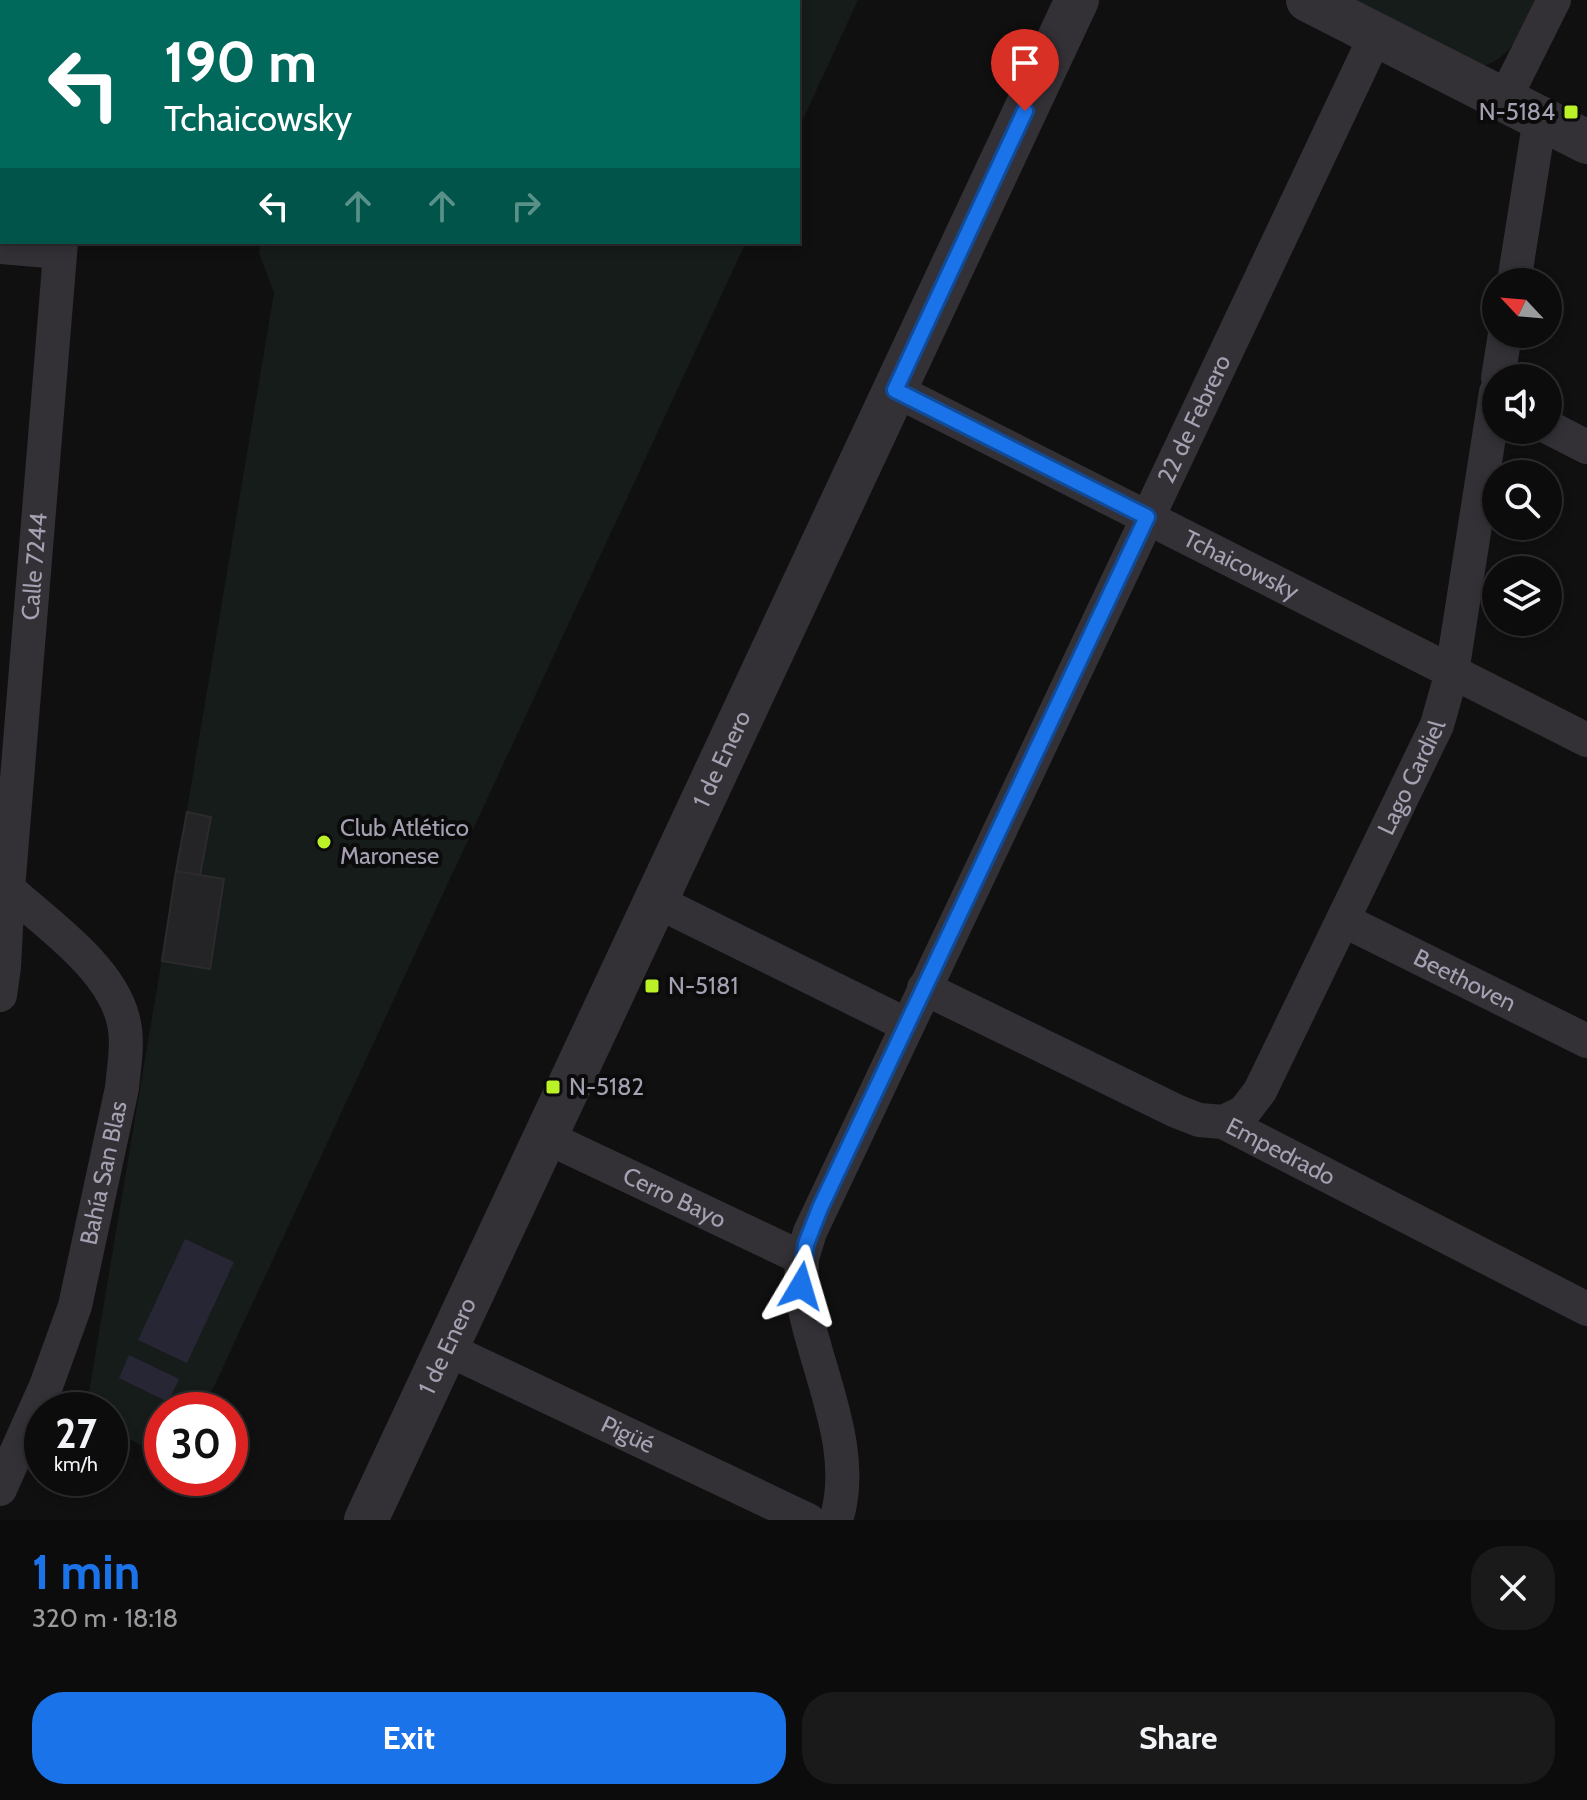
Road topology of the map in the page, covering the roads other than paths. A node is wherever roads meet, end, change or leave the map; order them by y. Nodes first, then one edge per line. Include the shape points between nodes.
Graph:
1 (1077, 0) edge
2 (1308, 0) edge
3 (1554, 0) edge
4 (1376, 35) junction
5 (1522, 109) junction
6 (1587, 142) edge
7 (0, 247) edge
8 (60, 247) edge
9 (1515, 268) edge
10 (895, 390) junction
11 (1562, 434) edge
12 (1488, 444) edge
13 (1587, 447) edge
14 (1147, 517) junction
15 (1452, 672) junction
16 (1587, 740) edge
17 (4, 884) edge
18 (656, 901) junction
19 (1343, 920) junction
20 (924, 988) junction
21 (0, 995) edge
22 (907, 1025) junction
23 (1587, 1041) edge
24 (1223, 1122) junction
25 (546, 1137) junction
26 (802, 1258) junction
27 (1587, 1309) edge
28 (447, 1349) junction
29 (1, 1481) edge
30 (366, 1520) edge
31 (808, 1520) edge
32 (836, 1520) edge

1 - 10 street, 1 de Enero
2 - 4 street
3 - 5 street
4 - 5 street
4 - 14 street, 22 de Febrero
5 - 6 street
5 - 9 street
7 - 8 street
8 - 17 street, Calle 7244
10 - 14 street, Tchaicowsky
10 - 18 street, 1 de Enero
11 - 13 street
12 - 15 street, Lago Cardiel
14 - 15 street, Tchaicowsky
14 - 20 street, 22 de Febrero
15 - 16 street, Tchaicowsky
15 - 19 street, Lago Cardiel via 1432,737
17 - 21 street, Calle 7244
17 - 29 street, Bahía San Blas via 101,975 124,1021 126,1052 75,1306 46,1386
18 - 22 street
18 - 25 street, 1 de Enero
19 - 23 street, Beethoven
19 - 24 street, Lago Cardiel via 1260,1091 1244,1112
20 - 22 street, 22 de Febrero
20 - 24 street, Empedrado via 1176,1111
22 - 26 street, 22 de Febrero via 820,1208
24 - 27 street, Empedrado
25 - 26 street, Cerro Bayo
25 - 28 street, 1 de Enero
26 - 32 street, 22 de Febrero via 802,1299 843,1461
28 - 30 street, 1 de Enero
28 - 31 street, Pigüé

